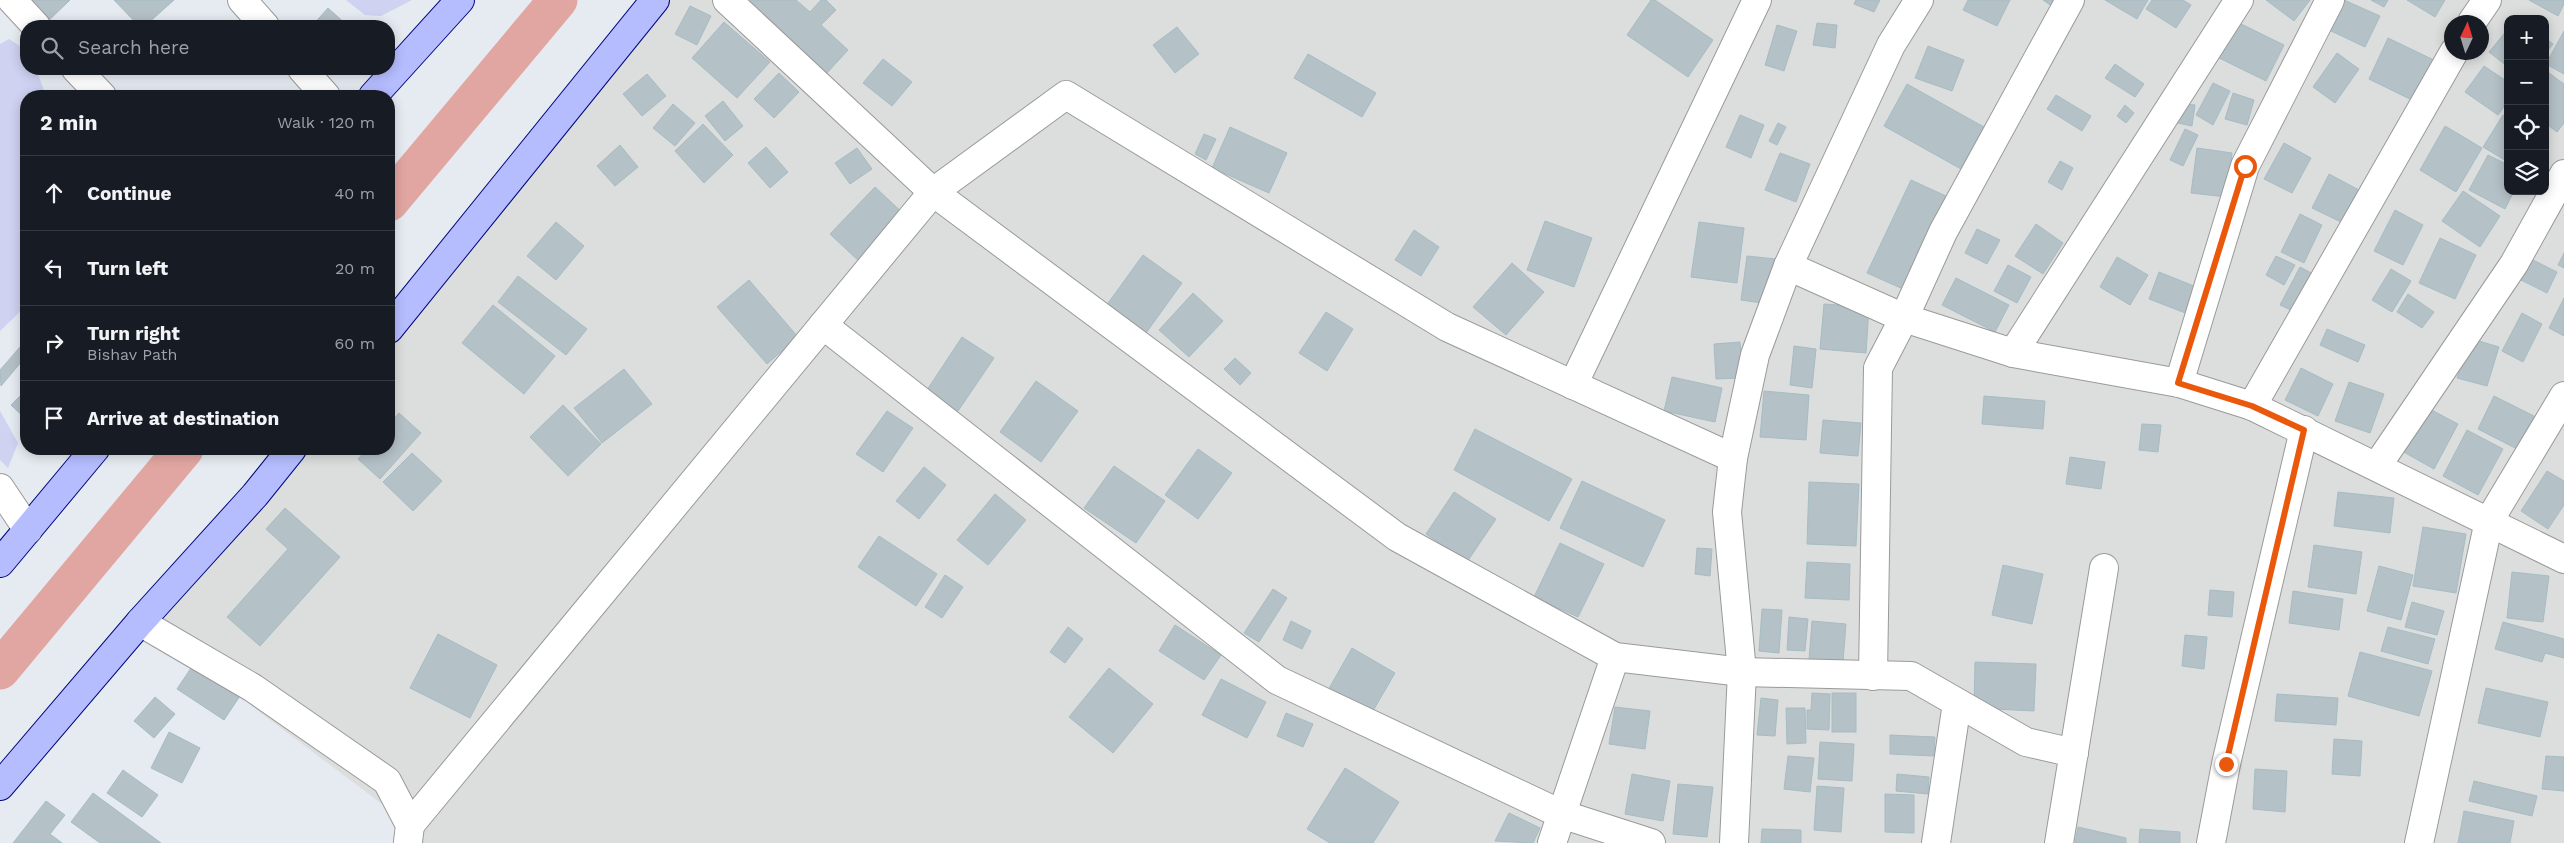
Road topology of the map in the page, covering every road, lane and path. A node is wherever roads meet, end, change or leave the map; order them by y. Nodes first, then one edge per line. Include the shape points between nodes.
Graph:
1 (12, 0) edge
2 (242, 0) edge
3 (460, 0) edge
4 (655, 0) edge
5 (727, 0) edge
6 (1757, 0) edge
7 (1919, 0) edge
8 (2070, 0) edge
9 (2239, 0) edge
10 (2330, 0) edge
11 (2487, 0) edge
12 (2477, 15) edge
13 (30, 20) edge
14 (260, 20) edge
15 (2449, 60) edge
16 (395, 72) edge
17 (82, 75) edge
18 (307, 75) edge
19 (392, 75) edge
20 (96, 90) edge
21 (321, 90) edge
22 (378, 90) edge
23 (2564, 174) edge
24 (933, 192) junction
25 (1788, 266) junction
26 (1904, 318) junction
27 (395, 322) edge
28 (823, 325) junction
29 (2014, 353) junction
30 (2178, 383) junction
31 (1573, 385) junction
32 (2564, 396) edge
33 (2252, 406) junction
34 (2304, 430) junction
35 (90, 455) edge
36 (287, 455) edge
37 (1733, 458) junction
38 (2377, 466) junction
39 (0, 488) edge
40 (2489, 521) junction
41 (28, 530) junction
42 (2564, 559) edge
43 (0, 563) edge
44 (2104, 568) dead end
45 (140, 622) junction
46 (1615, 658) junction
47 (1742, 672) junction
48 (1873, 676) junction
49 (1957, 703) junction
50 (2074, 753) junction
51 (0, 786) edge
52 (1561, 814) junction
53 (409, 834) edge
54 (1552, 843) edge
55 (1651, 843) edge
56 (1734, 843) edge
57 (1936, 843) edge
58 (2059, 843) edge
59 (2211, 843) edge
60 (2418, 843) edge

1 - 13 street
2 - 14 street
3 - 16 main road
4 - 27 main road
5 - 24 street
6 - 31 street
7 - 25 street via 1890,45
8 - 26 street via 1943,232
9 - 29 street
10 - 30 street via 2245,166
11 - 12 street
15 - 33 street
17 - 20 street
18 - 21 street
19 - 22 main road
23 - 38 street via 2514,264
24 - 28 street
24 - 31 street via 1066,95 1447,328
24 - 46 street via 1397,537
25 - 26 street
25 - 37 street via 1756,355
26 - 29 street
26 - 48 street via 1878,368
28 - 52 street via 1277,680
28 - 53 street
29 - 30 street
30 - 33 street
31 - 37 street
32 - 40 street
33 - 34 street
34 - 38 street
34 - 59 street via 2226,764
35 - 41 main road
36 - 45 main road
37 - 47 street via 1727,512
38 - 40 street
39 - 41 street
40 - 42 street
40 - 60 street
41 - 43 main road
44 - 50 street
45 - 51 main road
45 - 53 street via 253,688 387,781
46 - 47 street
46 - 52 street
47 - 48 street
47 - 56 street
48 - 49 street via 1911,676
49 - 50 street via 2026,742
49 - 57 street
50 - 58 street
52 - 54 street
52 - 55 street

